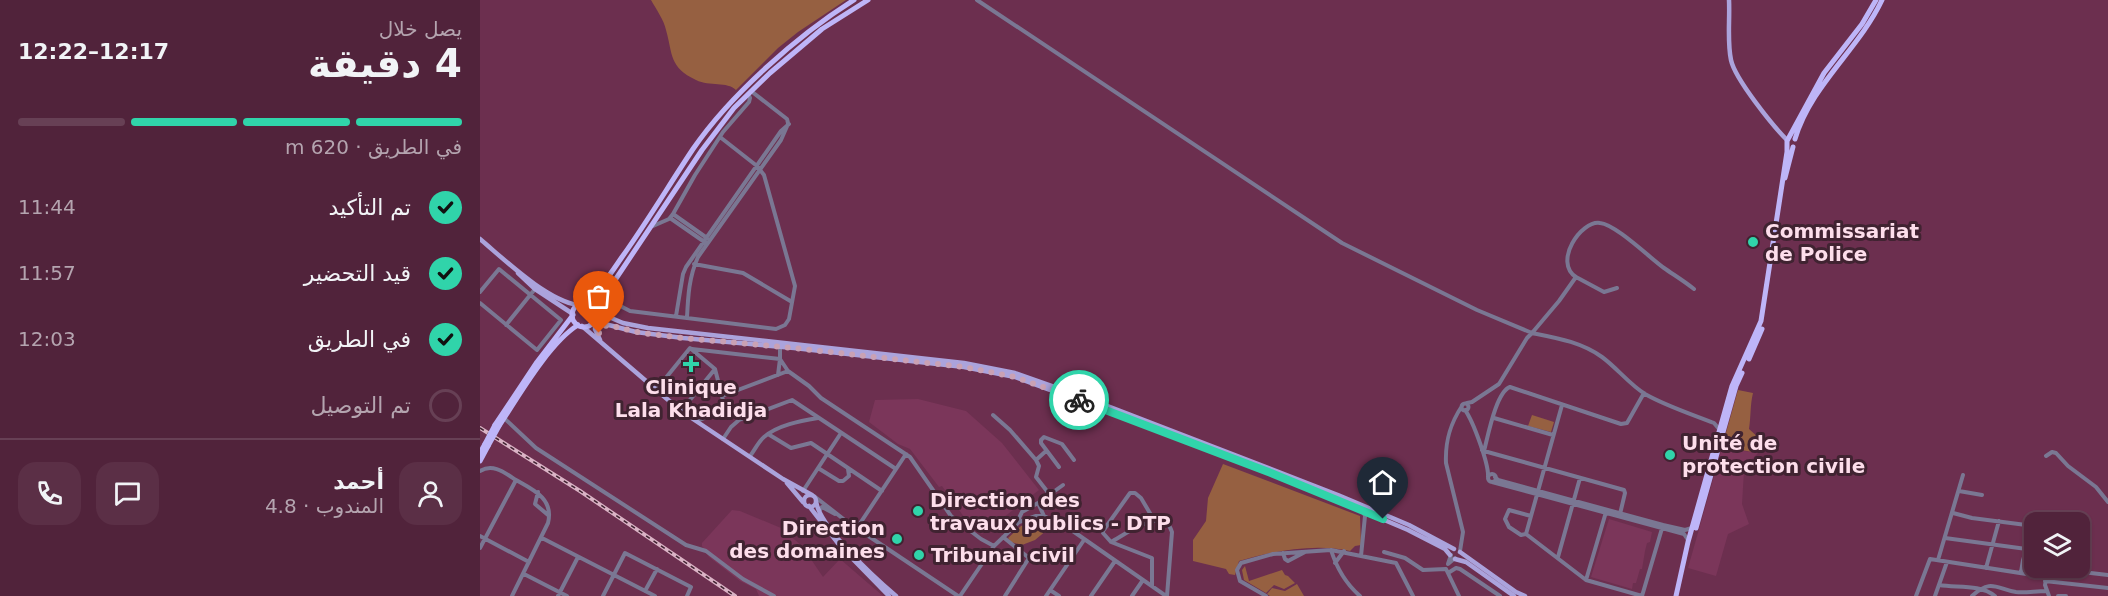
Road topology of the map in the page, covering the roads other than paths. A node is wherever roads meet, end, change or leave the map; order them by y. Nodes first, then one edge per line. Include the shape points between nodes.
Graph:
1 (854, 0) edge
2 (868, 0) edge
3 (977, 0) edge
4 (1729, 0) edge
5 (1876, 0) edge
6 (1881, 0) edge
7 (750, 95) junction
8 (760, 99) junction
9 (720, 137) junction
10 (1790, 142) junction
11 (759, 167) junction
12 (671, 216) junction
13 (649, 227) junction
14 (480, 239) edge
15 (707, 241) junction
16 (689, 262) junction
17 (695, 264) junction
18 (516, 271) junction
19 (1576, 276) junction
20 (1617, 288) dead end
21 (535, 289) junction
22 (1694, 289) dead end
23 (480, 292) edge
24 (530, 295) junction
25 (602, 296) junction
26 (792, 302) junction
27 (480, 303) edge
28 (586, 304) junction
29 (578, 305) junction
30 (595, 311) junction
31 (573, 315) junction
32 (676, 316) junction
33 (687, 318) junction
34 (564, 321) junction
35 (594, 322) junction
36 (506, 325) junction
37 (608, 325) junction
38 (580, 326) junction
39 (1532, 333) junction
40 (601, 340) junction
41 (606, 347) junction
42 (780, 347) junction
43 (690, 348) junction
44 (780, 359) junction
45 (715, 369) junction
46 (788, 371) junction
47 (778, 375) junction
48 (656, 390) junction
49 (1644, 393) junction
50 (722, 396) junction
51 (1562, 405) junction
52 (1466, 408) junction
53 (681, 411) junction
54 (993, 415) dead end
55 (503, 417) junction
56 (819, 418) junction
57 (1494, 418) junction
58 (1723, 418) junction
59 (697, 422) junction
60 (1714, 423) junction
61 (1720, 430) junction
62 (841, 433) junction
63 (768, 434) junction
64 (1554, 435) junction
65 (723, 439) junction
66 (487, 445) junction
67 (1483, 450) junction
68 (1046, 451) junction
69 (480, 453) edge
70 (827, 453) junction
71 (906, 454) junction
72 (750, 456) junction
73 (2046, 456) dead end
74 (1036, 460) junction
75 (1074, 460) dead end
76 (480, 462) edge
77 (1059, 467) dead end
78 (818, 468) junction
79 (848, 468) junction
80 (1544, 468) junction
81 (481, 469) edge
82 (896, 469) junction
83 (1488, 470) junction
84 (1494, 475) junction
85 (1963, 476) dead end
86 (1488, 477) junction
87 (1580, 478) junction
88 (783, 479) junction
89 (516, 480) junction
90 (1492, 482) junction
91 (1063, 485) dead end
92 (803, 491) junction
93 (882, 491) junction
94 (1959, 491) junction
95 (538, 492) junction
96 (1538, 493) junction
97 (1050, 495) junction
98 (1982, 495) dead end
99 (2108, 502) edge
100 (813, 503) junction
101 (1038, 503) junction
102 (1573, 503) junction
103 (1606, 512) junction
104 (1366, 513) junction
105 (1953, 513) junction
106 (549, 515) junction
107 (1620, 515) junction
108 (1044, 516) junction
109 (1531, 516) junction
110 (1154, 520) junction
111 (846, 521) junction
112 (1999, 521) junction
113 (1015, 525) junction
114 (2024, 525) edge
115 (1662, 527) junction
116 (1692, 527) junction
117 (857, 528) junction
118 (1526, 534) junction
119 (1003, 537) junction
120 (482, 538) edge
121 (542, 538) junction
122 (1945, 538) junction
123 (1084, 539) junction
124 (1111, 542) junction
125 (1688, 542) junction
126 (1992, 544) junction
127 (994, 546) junction
128 (480, 548) edge
129 (2024, 549) edge
130 (1331, 550) junction
131 (1457, 550) junction
132 (1307, 551) junction
133 (1344, 551) junction
134 (1384, 552) dead end
135 (1283, 553) junction
136 (1361, 556) junction
137 (578, 557) junction
138 (1453, 557) junction
139 (1558, 558) junction
140 (2024, 560) edge
141 (1115, 561) junction
142 (1938, 561) junction
143 (530, 562) junction
144 (1947, 562) junction
145 (1334, 563) junction
146 (1986, 568) junction
147 (657, 569) junction
148 (1447, 571) junction
149 (2021, 572) junction
150 (2090, 573) edge
151 (524, 574) junction
152 (614, 575) junction
153 (2108, 575) edge
154 (2046, 579) junction
155 (1143, 580) junction
156 (1586, 580) junction
157 (1939, 585) junction
158 (1152, 586) junction
159 (2108, 588) edge
160 (1981, 589) junction
161 (1050, 590) junction
162 (645, 591) junction
163 (2046, 591) junction
164 (2033, 593) edge
165 (559, 594) edge
166 (2017, 594) edge
167 (1518, 595) edge
168 (512, 596) edge
169 (567, 596) edge
170 (603, 596) edge
171 (655, 596) edge
172 (687, 596) edge
173 (774, 596) edge
174 (889, 596) edge
175 (896, 596) edge
176 (959, 596) edge
177 (1005, 596) edge
178 (1046, 596) edge
179 (1059, 596) edge
180 (1091, 596) edge
181 (1132, 596) edge
182 (1167, 596) edge
183 (1266, 596) edge
184 (1360, 596) edge
185 (1413, 596) edge
186 (1459, 596) edge
187 (1500, 596) edge
188 (1677, 596) edge
189 (1916, 596) edge
190 (1935, 596) edge
191 (1972, 596) edge
192 (1995, 596) edge
193 (2049, 596) edge
194 (2058, 596) edge
195 (2066, 596) edge

1 - 28 highway via 809,31 729,104
2 - 7 highway via 822,29
3 - 39 street via 1342,243
4 - 10 main road via 1733,67
5 - 10 highway via 1824,73
6 - 10 highway
7 - 8 street
7 - 8 street
7 - 9 street
7 - 13 highway via 713,134
8 - 11 street via 789,123
9 - 11 street
9 - 12 street
10 - 58 highway via 1761,321 1732,386
10 - 188 highway via 1765,321 1736,387
11 - 15 street
11 - 26 street via 795,286
12 - 13 street
12 - 15 street
13 - 25 highway
14 - 18 main road
15 - 16 street
15 - 17 street
16 - 17 street
16 - 32 street via 683,274
17 - 26 street via 743,273
17 - 33 street
18 - 21 main road
18 - 29 main road via 555,296
19 - 20 street via 1604,292
19 - 22 street via 1566,262 1570,247 1585,228 1599,222 1642,248
19 - 39 street
21 - 24 street
21 - 31 main road
23 - 24 street via 499,269
24 - 34 street
24 - 36 street
25 - 30 highway
25 - 32 street via 630,311
26 - 33 street via 789,319 776,329
27 - 36 street
28 - 29 highway
28 - 30 highway
29 - 31 highway
30 - 35 highway
30 - 131 main road via 648,328 964,363 1015,373 1325,490
31 - 34 highway
31 - 38 highway
32 - 33 street
34 - 36 street via 537,350
34 - 55 highway
35 - 37 main road
35 - 38 highway
35 - 40 main road
37 - 40 main road via 600,331
37 - 42 main road via 652,334
38 - 41 main road
38 - 55 highway via 569,330 556,344
39 - 49 street via 1569,341 1597,354
39 - 52 street via 1499,384
40 - 41 main road
41 - 48 main road
42 - 44 street
42 - 104 main road via 964,367 1015,377 1217,452
43 - 44 street
43 - 45 street
43 - 48 street
44 - 46 street
44 - 47 street
45 - 50 street
45 - 53 street
46 - 47 street
46 - 71 street via 821,398
47 - 50 street
48 - 53 main road
49 - 51 street via 1624,424
49 - 60 street
50 - 59 street via 725,410
51 - 57 street via 1510,387 1503,391
51 - 64 street
52 - 67 street
52 - 131 street via 1454,417 1446,454 1463,532 1462,545
53 - 59 main road
54 - 74 street
55 - 66 highway, bridge
55 - 173 street via 543,453
56 - 62 street
56 - 63 street
56 - 65 street via 792,400 739,420
57 - 64 street
57 - 67 street
58 - 60 street
58 - 61 highway
59 - 65 main road
60 - 61 street
61 - 116 highway
62 - 70 street
62 - 82 street
63 - 70 street via 791,448 811,443
63 - 72 street
64 - 80 street
65 - 72 main road
66 - 69 highway
66 - 76 highway
67 - 80 street
67 - 83 street
68 - 74 street
68 - 75 street via 1040,442 1044,437 1062,444
68 - 77 street
70 - 78 street
70 - 79 street
71 - 82 street
71 - 127 street via 951,516
72 - 88 main road
73 - 99 street via 2056,453
74 - 97 street via 1036,477
78 - 79 street via 843,481 849,476
78 - 92 street
79 - 93 street
80 - 87 street
80 - 96 street
81 - 89 street via 496,469
82 - 93 street
83 - 84 street
83 - 86 street
84 - 86 street
84 - 90 street
84 - 96 street via 1498,480
85 - 94 street
86 - 90 street
87 - 102 street
87 - 107 street via 1624,490
88 - 92 main road
88 - 100 main road
89 - 95 street
89 - 120 street
90 - 96 street
91 - 97 street
92 - 100 main road
93 - 117 street
94 - 98 street
94 - 105 street
95 - 106 street via 547,503
95 - 106 street via 535,504
96 - 102 street
96 - 109 street
97 - 101 street
100 - 111 street
100 - 111 street
100 - 174 main road via 841,547
100 - 175 main road via 852,554
101 - 108 street
101 - 113 street via 1023,512
102 - 103 street
102 - 139 street
103 - 107 street
103 - 156 street
104 - 136 street
104 - 138 main road via 1408,530
105 - 112 street
105 - 122 street
106 - 121 street
107 - 115 street
108 - 113 street
108 - 123 street
109 - 118 street
109 - 118 street via 1509,510 1505,519 1509,527
110 - 124 street
110 - 124 street via 1141,498 1130,493 1103,531
110 - 182 street via 1165,521 1172,529
111 - 117 street
112 - 114 street
112 - 126 street
113 - 119 street
115 - 116 street
115 - 125 street via 1684,534
115 - 156 street via 1642,596
116 - 125 highway
117 - 176 street
118 - 139 street
119 - 127 street
119 - 177 street via 1029,558
120 - 128 street
120 - 143 street
121 - 137 street
121 - 143 street
122 - 126 street
122 - 142 street
123 - 141 street
123 - 161 street
124 - 158 street via 1152,558
125 - 188 highway
126 - 129 street
126 - 146 street
127 - 176 street
130 - 132 street
130 - 133 street
130 - 145 street
131 - 138 main road via 1459,557
131 - 138 main road via 1451,550
131 - 167 main road
132 - 135 street
132 - 135 street via 1288,561
133 - 136 street
133 - 145 street
134 - 148 street via 1405,558 1424,570
135 - 183 street via 1244,561 1238,568 1240,581
136 - 185 street via 1396,563
137 - 152 street
137 - 165 street
138 - 148 street
138 - 167 main road
139 - 156 street
140 - 149 street
141 - 155 street
141 - 180 street
142 - 144 street
142 - 189 street via 1930,559
143 - 151 street
144 - 146 street
144 - 157 street
145 - 184 street
146 - 149 street
147 - 152 street via 625,553
147 - 162 street
147 - 172 street via 691,587
148 - 186 street
148 - 187 street via 1460,569
149 - 154 street
150 - 153 street
151 - 165 street
151 - 168 street
152 - 162 street
152 - 170 street
154 - 159 street
154 - 163 street
155 - 158 street
155 - 181 street
157 - 160 street
157 - 190 street
158 - 182 street
160 - 166 street via 1995,585
160 - 191 street
160 - 192 street
161 - 178 street
161 - 179 street
162 - 171 street
163 - 164 street
163 - 193 street
164 - 166 street
165 - 169 street
194 - 195 street

